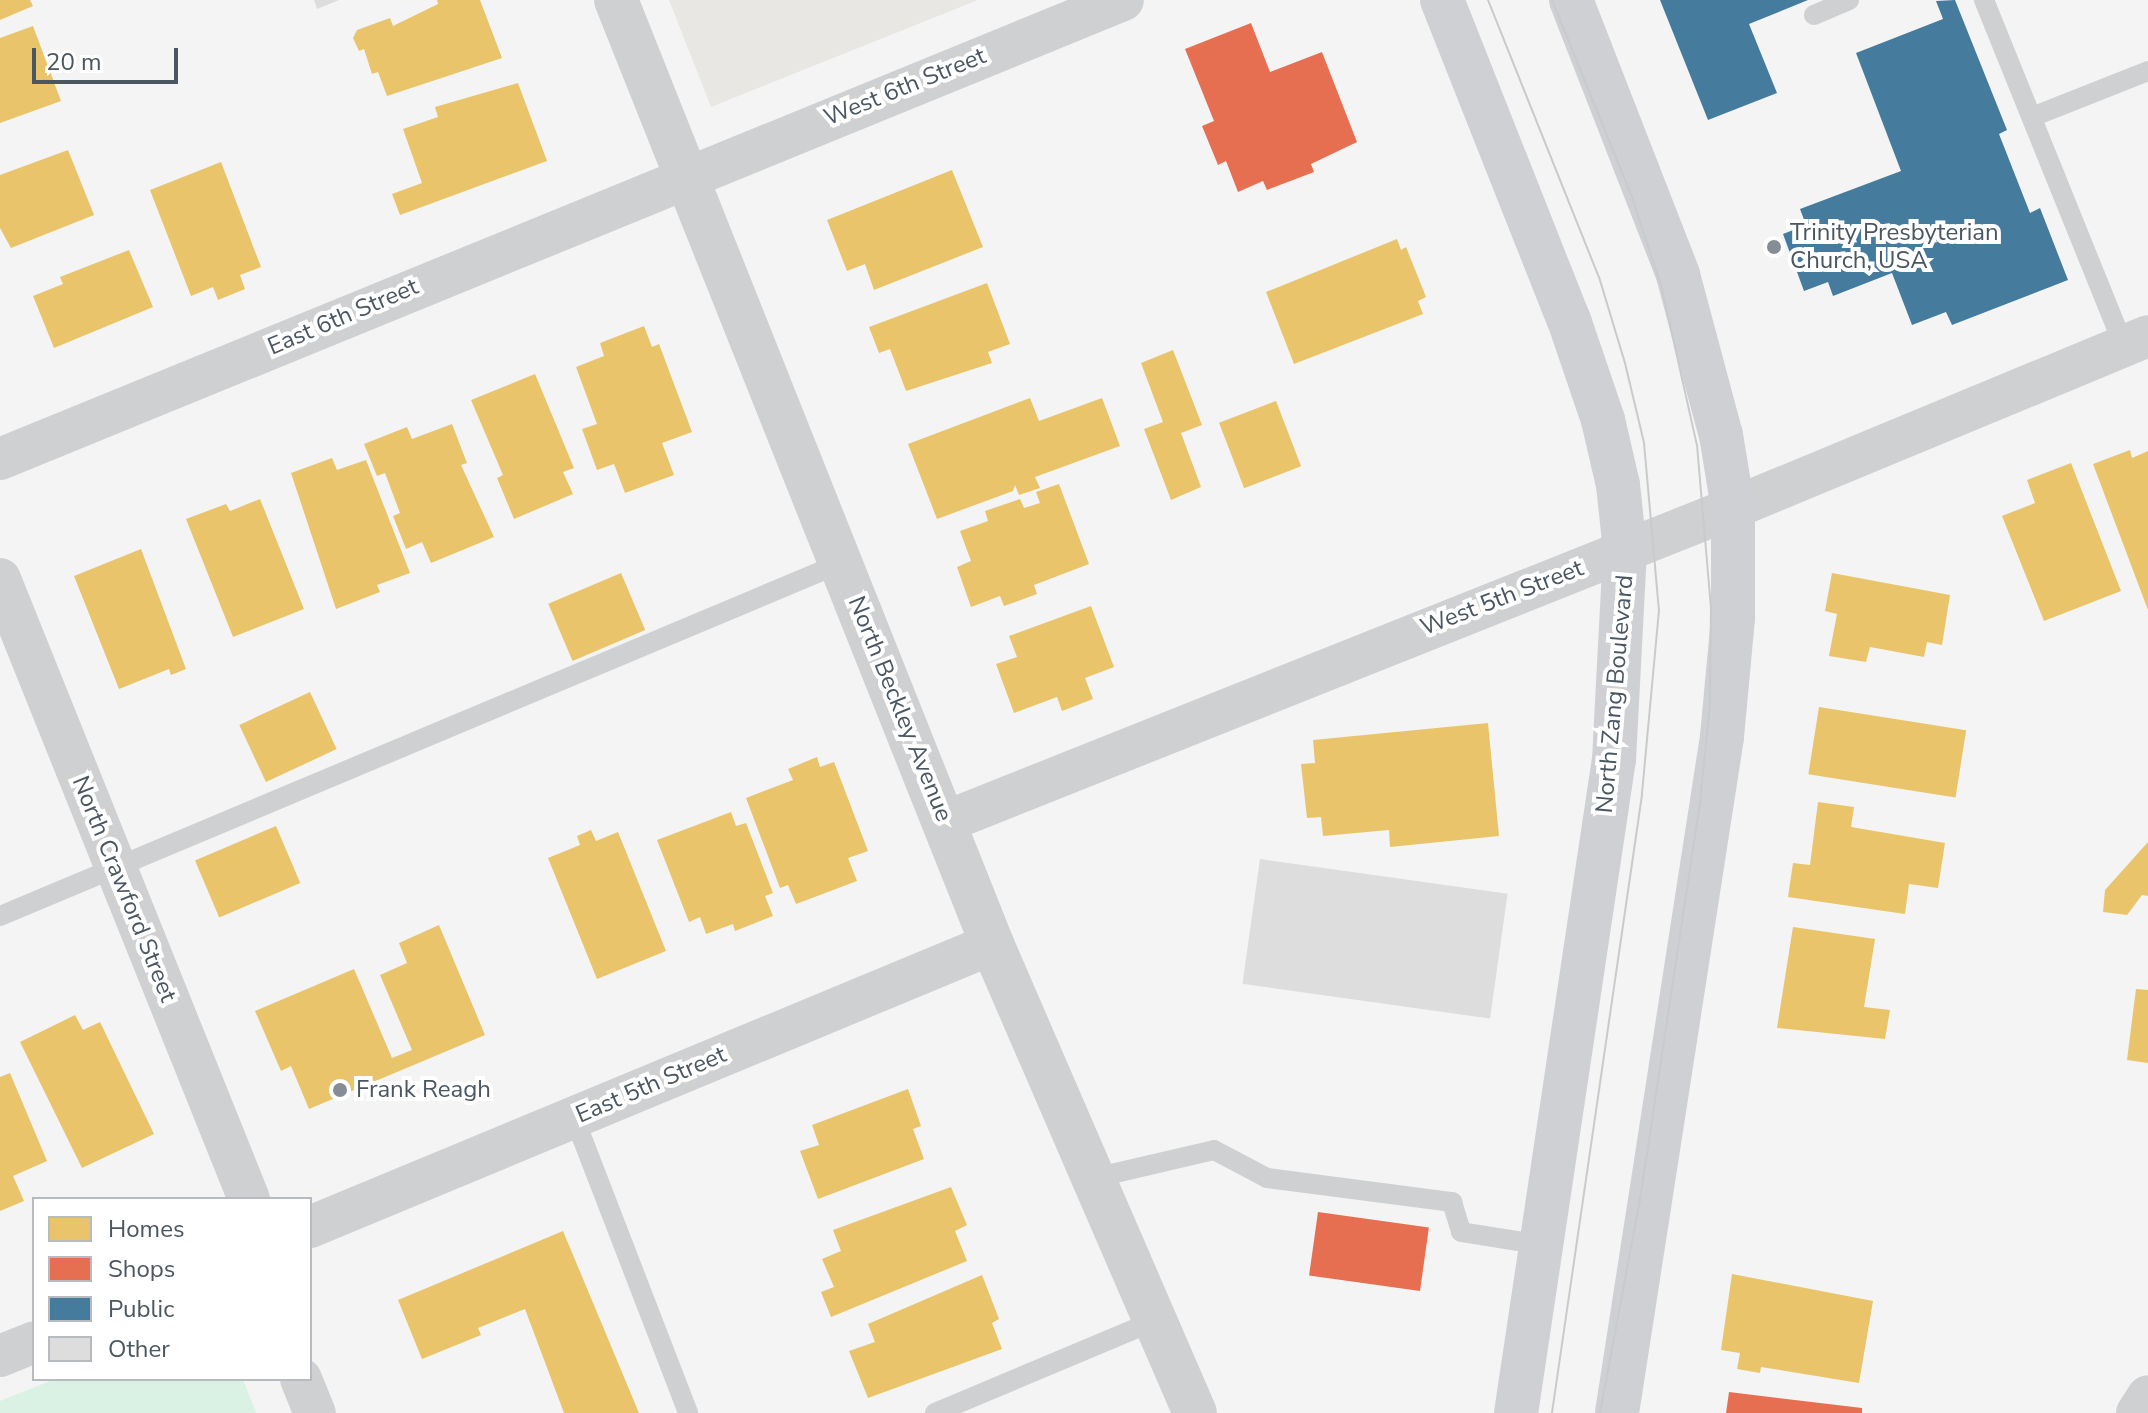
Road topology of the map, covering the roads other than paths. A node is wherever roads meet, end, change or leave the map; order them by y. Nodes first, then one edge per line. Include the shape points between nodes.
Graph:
1 (616, 0) edge
2 (1442, 0) edge
3 (1571, 0) edge
4 (1849, 0) edge
5 (1984, 0) edge
6 (1104, 3) edge
7 (1814, 15) dead end
8 (2148, 71) edge
9 (2032, 117) junction
10 (687, 174) junction
11 (2136, 341) edge
12 (0, 459) edge
13 (1733, 508) junction
14 (1625, 550) junction
15 (841, 563) junction
16 (0, 579) edge
17 (945, 822) junction
18 (115, 869) junction
19 (0, 916) edge
20 (992, 944) junction
21 (574, 1117) junction
22 (1094, 1178) junction
23 (248, 1197) edge
24 (312, 1226) edge
25 (1542, 1245) junction
26 (1156, 1320) junction
27 (32, 1343) edge
28 (0, 1356) edge
29 (302, 1381) edge
30 (2148, 1396) edge
31 (315, 1413) edge
32 (688, 1413) edge
33 (935, 1413) edge
34 (1195, 1413) edge
35 (1516, 1413) edge
36 (1617, 1413) edge
37 (2137, 1413) edge

1 - 10 street, North Beckley Avenue
2 - 14 main road, North Zang Boulevard via 1569,320 1603,420
3 - 13 main road via 1678,275 1721,435
4 - 7 lane
5 - 9 lane
6 - 10 street, West 6th Street
8 - 9 lane
9 - 11 lane
10 - 12 street, East 6th Street
10 - 15 street, North Beckley Avenue
11 - 13 street, West 5th Street
13 - 14 street, West 5th Street
13 - 36 main road via 1733,618 1722,737
14 - 17 street, West 5th Street
14 - 25 main road, North Zang Boulevard via 1614,759
15 - 17 street, North Beckley Avenue
15 - 18 lane
16 - 18 street, North Crawford Street
17 - 20 street, North Beckley Avenue
18 - 19 lane
18 - 23 street, North Crawford Street
20 - 21 street, East 5th Street
20 - 22 street, North Beckley Avenue
21 - 24 street, East 5th Street
21 - 32 lane
22 - 25 lane via 1214,1150 1267,1178 1452,1202 1461,1232
22 - 26 street, North Beckley Avenue
25 - 35 main road, North Zang Boulevard
26 - 33 lane
26 - 34 street, North Beckley Avenue
27 - 28 street
29 - 31 street
30 - 37 street

